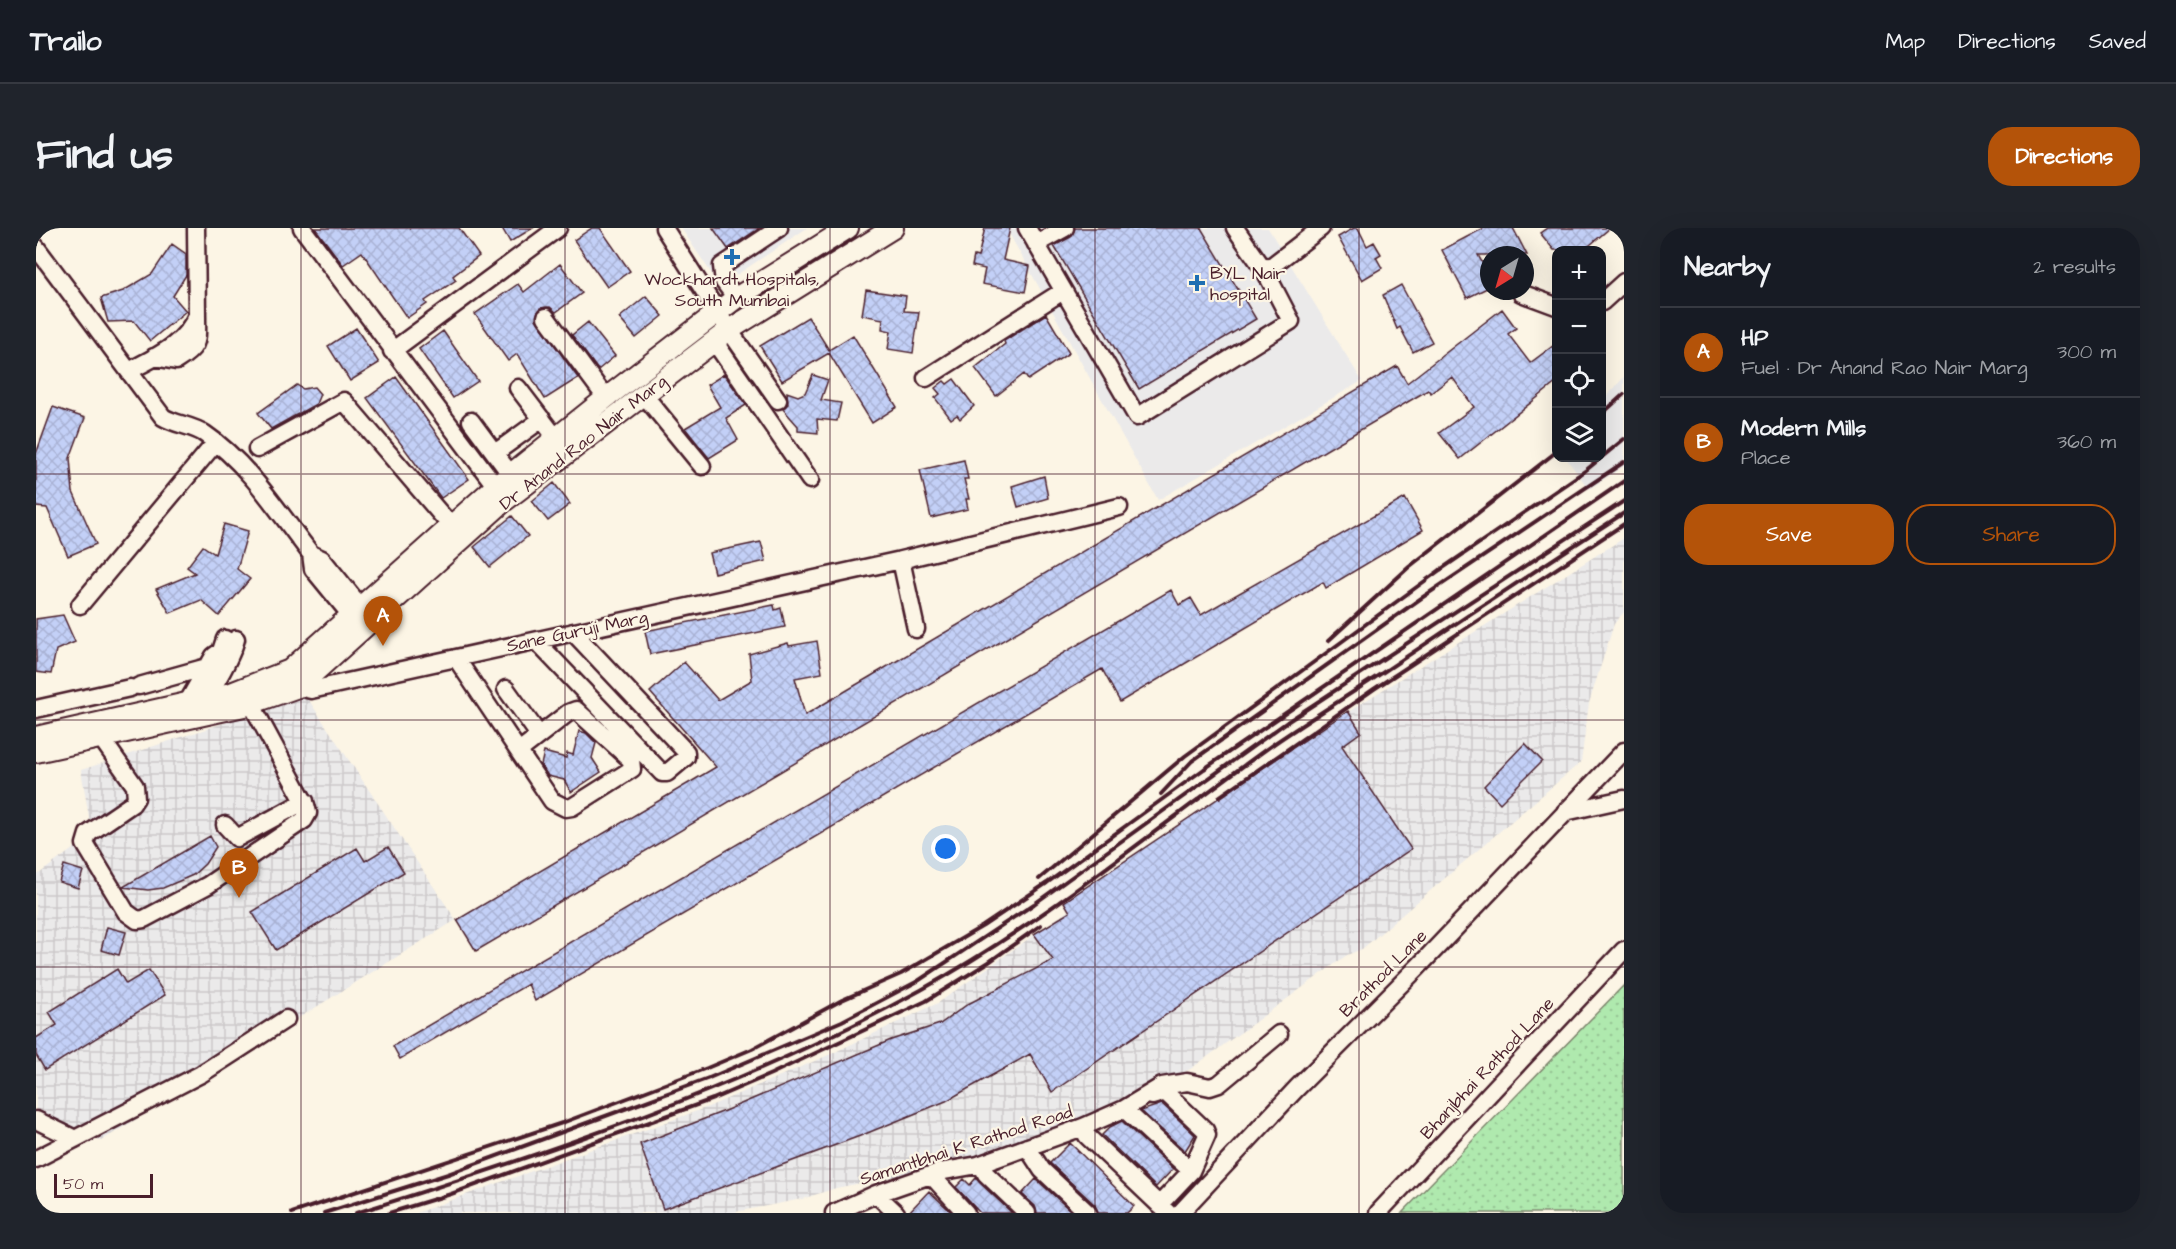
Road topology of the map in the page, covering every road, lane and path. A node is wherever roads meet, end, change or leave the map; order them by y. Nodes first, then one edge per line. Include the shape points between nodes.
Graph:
1 (196, 228) edge
2 (302, 228) edge
3 (558, 228) edge
4 (664, 228) edge
5 (779, 228) edge
6 (848, 228) edge
7 (893, 228) edge
8 (1027, 228) edge
9 (1065, 228) edge
10 (1235, 228) edge
11 (1321, 228) edge
12 (1036, 244) junction
13 (36, 247) edge
14 (1265, 271) junction
15 (1624, 282) edge
16 (1063, 291) junction
17 (736, 298) junction
18 (1534, 298) edge
19 (1604, 300) edge
20 (1552, 304) edge
21 (718, 312) junction
22 (546, 317) dead end
23 (721, 336) junction
24 (392, 351) junction
25 (129, 371) junction
26 (926, 378) dead end
27 (518, 388) dead end
28 (644, 395) junction
29 (606, 398) junction
30 (778, 400) dead end
31 (542, 419) junction
32 (475, 431) dead end
33 (556, 438) junction
34 (216, 442) junction
35 (257, 449) dead end
36 (495, 453) junction
37 (702, 466) dead end
38 (810, 480) dead end
39 (504, 487) junction
40 (1119, 507) dead end
41 (451, 526) junction
42 (901, 560) junction
43 (81, 605) dead end
44 (358, 617) junction
45 (916, 629) dead end
46 (573, 632) junction
47 (536, 640) junction
48 (456, 658) junction
49 (207, 667) junction
50 (294, 679) junction
51 (506, 689) dead end
52 (248, 696) junction
53 (208, 698) junction
54 (187, 703) junction
55 (41, 708) edge
56 (539, 735) junction
57 (101, 738) junction
58 (43, 740) edge
59 (519, 751) junction
60 (1621, 762) edge
61 (1624, 799) edge
62 (305, 801) junction
63 (1564, 812) junction
64 (225, 825) dead end
65 (1624, 950) edge
66 (286, 1019) dead end
67 (1279, 1034) dead end
68 (1127, 1111) junction
69 (36, 1120) edge
70 (1083, 1127) junction
71 (75, 1139) junction
72 (1027, 1147) junction
73 (36, 1160) edge
74 (981, 1164) junction
75 (1191, 1171) junction
76 (931, 1175) junction
77 (876, 1194) junction
78 (1163, 1209) edge
79 (834, 1213) edge
80 (896, 1213) edge
81 (966, 1213) edge
82 (1027, 1213) edge
83 (1088, 1213) edge
84 (1180, 1213) edge
85 (1378, 1213) edge

1 - 25 street via 197,315 192,329 172,347
2 - 24 street
3 - 24 street
4 - 21 street
5 - 17 street via 722,266 724,282
6 - 17 main road, Dr Anand Rao Nair Marg
7 - 23 main road, Dr Anand Rao Nair Marg
8 - 12 street
9 - 12 street
10 - 14 street
11 - 14 street
12 - 16 street
13 - 25 street
14 - 16 street via 1291,321 1137,417
15 - 19 street
16 - 26 street
17 - 21 main road, Dr Anand Rao Nair Marg
18 - 20 street
21 - 23 street
21 - 29 main road, Dr Anand Rao Nair Marg
22 - 29 street
23 - 28 main road, Dr Anand Rao Nair Marg
23 - 30 street
23 - 38 street
24 - 39 street
25 - 34 street via 163,417 202,432
27 - 31 street
28 - 37 street
28 - 39 main road, Dr Anand Rao Nair Marg
29 - 33 main road, Dr Anand Rao Nair Marg
31 - 33 street
31 - 36 street
32 - 36 street
33 - 39 main road, Dr Anand Rao Nair Marg
34 - 43 street
34 - 44 street via 237,460 311,554 313,569
35 - 41 street via 345,401
36 - 39 street
39 - 41 main road, Dr Anand Rao Nair Marg
39 - 44 main road, Dr Anand Rao Nair Marg
40 - 42 street, Sane Guruji Marg
41 - 44 main road, Dr Anand Rao Nair Marg
42 - 45 street
42 - 46 street, Sane Guruji Marg
44 - 50 main road, Dr Anand Rao Nair Marg
46 - 47 street, Sane Guruji Marg
46 - 47 street via 686,752 686,757 667,773
47 - 48 street, Sane Guruji Marg
48 - 50 street, Sane Guruji Marg via 311,690
48 - 59 street
49 - 53 street via 230,639 232,654
49 - 54 street
49 - 55 street
50 - 52 main road, Sane Guruji Marg
51 - 56 street
52 - 53 main road, Sane Guruji Marg
52 - 57 main road, Sane Guruji Marg
52 - 62 street
53 - 54 main road, Sane Guruji Marg
54 - 58 main road, Sane Guruji Marg
55 - 58 street
56 - 59 street
56 - 59 street via 576,710 631,760 633,769 566,808 552,801
57 - 58 main road, Sane Guruji Marg
57 - 62 street via 135,786 136,798 88,834 85,844 126,912 137,920 208,885 304,820 308,813
60 - 63 street, Brathod Lane
61 - 63 street
62 - 64 street via 237,838
63 - 84 street, Brathod Lane
65 - 85 street, Bhanjbhai Rathod Lane
66 - 71 street via 201,1074
67 - 68 street, Samantbhai K Rathod Road via 1219,1084 1171,1084
68 - 70 street, Samantbhai K Rathod Road
68 - 75 street
68 - 75 street via 1165,1092 1207,1136
69 - 71 street
70 - 72 street, Samantbhai K Rathod Road
70 - 78 street via 1087,1136
71 - 73 street
72 - 74 street, Samantbhai K Rathod Road
72 - 83 street via 1042,1170
74 - 76 street, Samantbhai K Rathod Road
74 - 82 street via 986,1174
75 - 78 street
76 - 77 street, Samantbhai K Rathod Road
76 - 81 street
77 - 79 street, Samantbhai K Rathod Road
77 - 80 street

